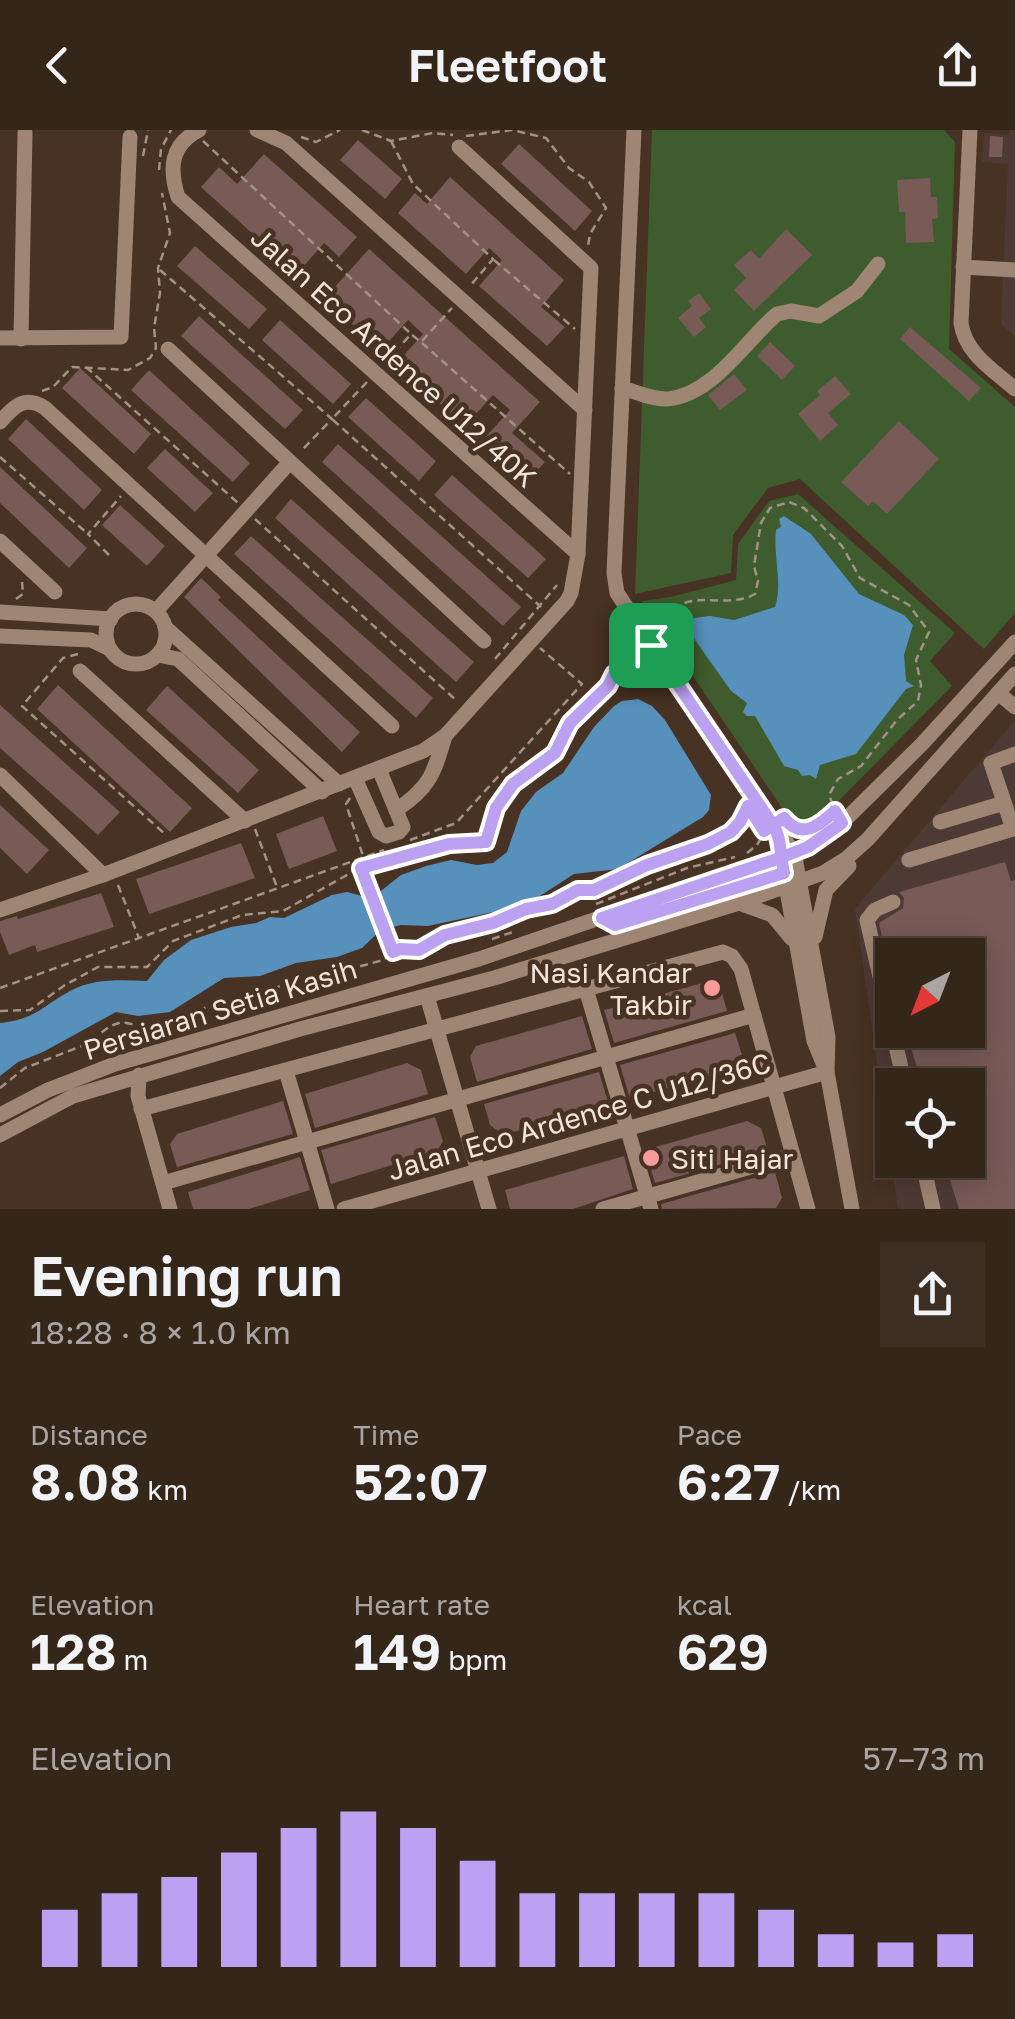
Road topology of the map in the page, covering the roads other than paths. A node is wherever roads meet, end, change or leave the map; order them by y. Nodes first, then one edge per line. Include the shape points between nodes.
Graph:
1 (634, 130) edge
2 (970, 130) edge
3 (196, 131) edge
4 (260, 131) edge
5 (26, 134) dead end
6 (130, 137) dead end
7 (459, 147) dead end
8 (878, 264) dead end
9 (964, 267) junction
10 (1015, 270) edge
11 (0, 338) edge
12 (21, 340) junction
13 (168, 349) dead end
14 (622, 388) junction
15 (1015, 389) edge
16 (585, 410) junction
17 (0, 422) edge
18 (289, 462) junction
19 (0, 541) edge
20 (578, 554) junction
21 (203, 556) junction
22 (55, 592) dead end
23 (2, 607) edge
24 (156, 612) junction
25 (110, 618) junction
26 (165, 626) junction
27 (0, 636) edge
28 (484, 642) dead end
29 (1015, 642) edge
30 (110, 648) junction
31 (158, 655) junction
32 (80, 672) dead end
33 (1015, 674) edge
34 (998, 693) junction
35 (1015, 707) edge
36 (392, 726) dead end
37 (444, 736) junction
38 (1015, 754) edge
39 (379, 768) junction
40 (0, 775) edge
41 (352, 785) junction
42 (322, 792) junction
43 (1004, 803) junction
44 (396, 810) junction
45 (248, 820) junction
46 (940, 822) dead end
47 (857, 850) junction
48 (909, 860) dead end
49 (789, 870) junction
50 (108, 873) junction
51 (893, 902) dead end
52 (739, 903) junction
53 (0, 910) edge
54 (795, 942) junction
55 (812, 950) junction
56 (586, 989) junction
57 (428, 996) junction
58 (754, 1015) junction
59 (438, 1031) junction
60 (606, 1057) junction
61 (900, 1068) edge
62 (286, 1071) junction
63 (827, 1072) junction
64 (139, 1076) junction
65 (774, 1087) junction
66 (457, 1099) junction
67 (141, 1109) junction
68 (0, 1115) edge
69 (626, 1129) junction
70 (0, 1136) edge
71 (307, 1142) junction
72 (793, 1155) junction
73 (478, 1171) junction
74 (926, 1178) edge
75 (163, 1184) junction
76 (649, 1203) edge
77 (170, 1209) edge
78 (327, 1209) edge
79 (344, 1209) edge
80 (490, 1209) edge
81 (603, 1209) edge
82 (808, 1209) edge
83 (852, 1209) edge
84 (933, 1209) edge

1 - 14 street
2 - 9 street
3 - 20 street, Jalan Eco Ardence U12/40K via 173,157 178,197
4 - 16 street via 286,143
5 - 12 street
6 - 12 street via 121,337
7 - 16 street via 589,265
8 - 14 street via 858,291 819,316 777,314 690,393 664,400
9 - 10 street
9 - 15 street via 963,338
11 - 12 street
13 - 18 street
14 - 49 street via 617,593 781,829
16 - 20 street
17 - 21 street via 25,401 45,408
18 - 21 street
18 - 28 street
19 - 22 street
20 - 37 street via 571,592 546,612 530,640
21 - 24 street
21 - 36 street
23 - 25 street
24 - 25 street via 129,605
24 - 26 street
25 - 30 street
26 - 31 street
26 - 41 street
27 - 30 street via 91,640
29 - 49 street, Persiaran Setia Kasih via 995,655 922,744 834,818
30 - 31 street via 128,663
31 - 42 street via 178,659
32 - 45 street
33 - 34 street, Persiaran Setia Kasih
34 - 35 street
34 - 47 street, Persiaran Setia Kasih
37 - 39 street
37 - 44 street via 432,780
38 - 43 street via 991,763
39 - 41 street
39 - 44 street
40 - 50 street
41 - 42 street
41 - 44 street via 386,836 403,827
42 - 45 street
43 - 46 street
43 - 48 street via 1013,829
45 - 50 street
47 - 49 street, Persiaran Setia Kasih via 824,873
47 - 55 street via 826,890
49 - 52 street, Persiaran Setia Kasih
49 - 54 street
49 - 55 street
49 - 68 street, Persiaran Setia Kasih via 595,912 478,959 115,1064
50 - 53 street
51 - 61 street via 866,920
52 - 54 street via 772,915
52 - 57 street, Persiaran Setia Kasih
54 - 63 street via 814,1041
55 - 63 street via 828,1038
56 - 58 street via 718,952 732,956 741,970
56 - 59 street
56 - 60 street
57 - 59 street
57 - 64 street, Persiaran Setia Kasih
58 - 60 street
58 - 65 street
59 - 62 street
59 - 66 street
60 - 66 street
60 - 69 street
62 - 67 street
62 - 71 street
63 - 65 street, Jalan Eco Ardence C U12/36C
63 - 83 street
64 - 67 street
64 - 70 street, Persiaran Setia Kasih via 73,1096
65 - 69 street, Jalan Eco Ardence C U12/36C
65 - 72 street
66 - 71 street
66 - 73 street
67 - 75 street
69 - 73 street, Jalan Eco Ardence C U12/36C
69 - 76 street
71 - 75 street
71 - 78 street
72 - 76 street
72 - 82 street
73 - 79 street, Jalan Eco Ardence C U12/36C
73 - 80 street
74 - 84 street
75 - 77 street
76 - 81 street

